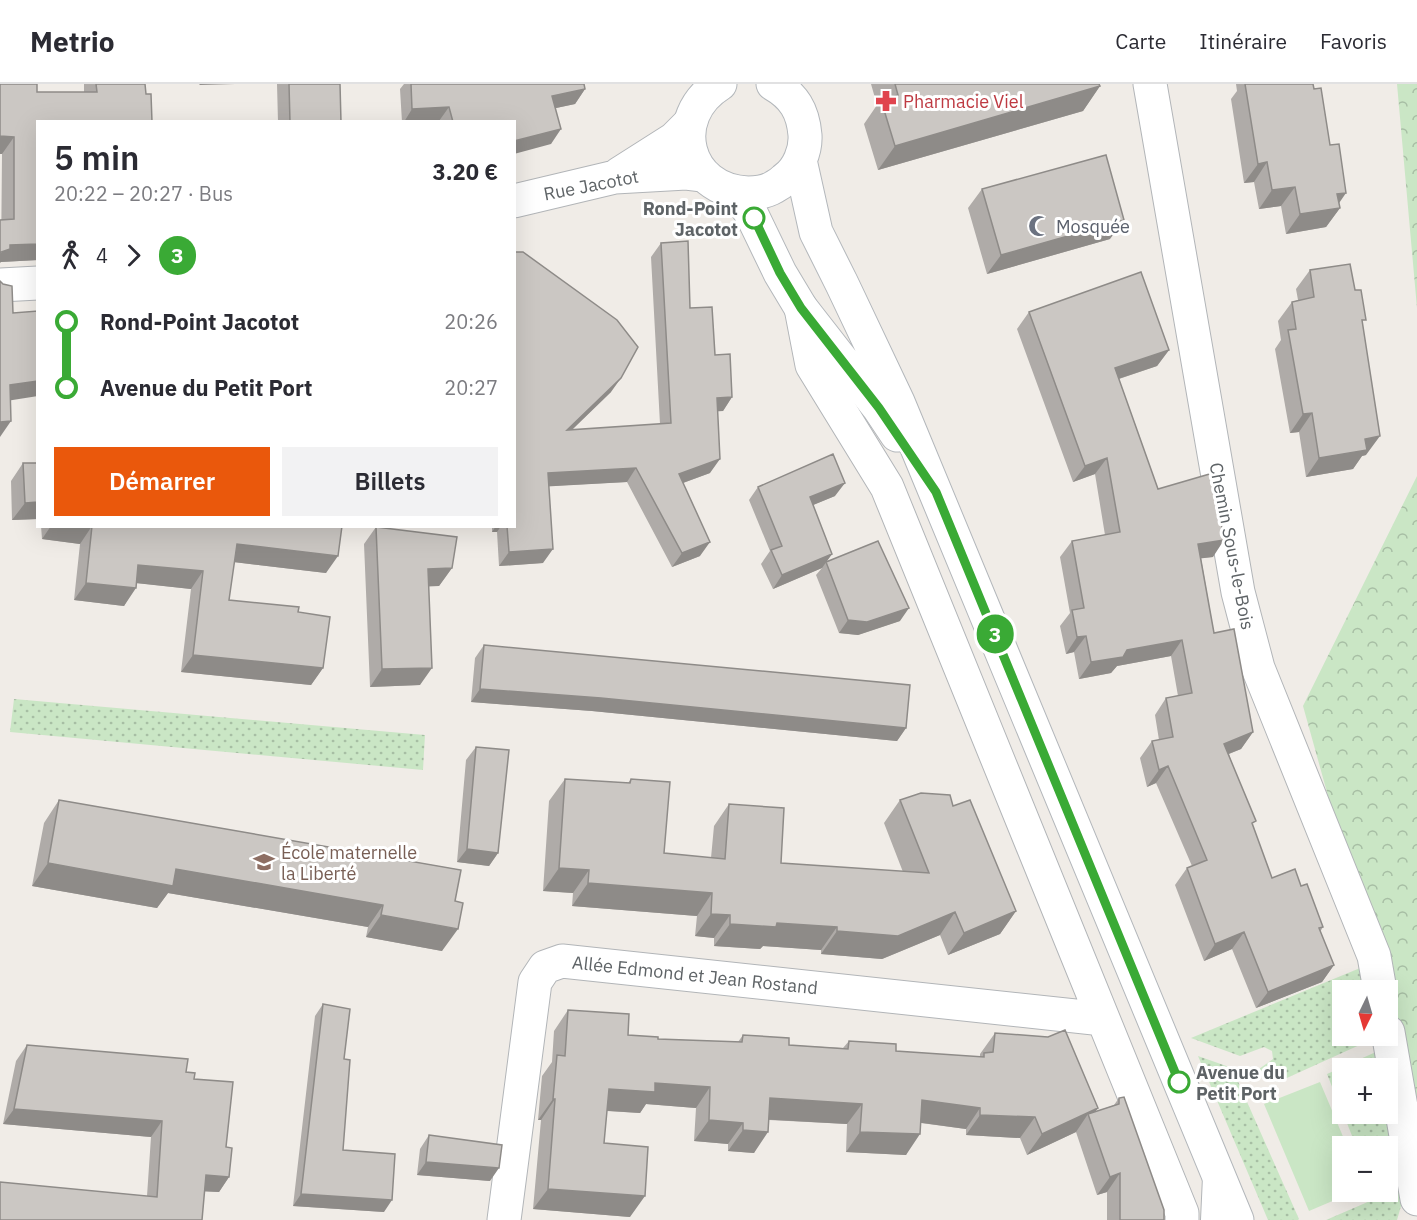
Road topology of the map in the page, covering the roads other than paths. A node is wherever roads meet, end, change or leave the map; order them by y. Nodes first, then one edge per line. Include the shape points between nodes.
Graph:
1 (773, 84) edge
2 (1150, 84) edge
3 (711, 87) edge
4 (690, 123) junction
5 (800, 160) junction
6 (703, 175) junction
7 (615, 177) junction
8 (736, 193) junction
9 (516, 201) edge
10 (36, 283) edge
11 (0, 285) edge
12 (801, 308) junction
13 (936, 492) junction
14 (1378, 980) edge
15 (1103, 1019) junction
16 (1390, 1046) edge
17 (1213, 1165) junction
18 (1417, 1199) edge
19 (504, 1220) edge
20 (1182, 1220) edge
21 (1211, 1220) edge
22 (1237, 1220) edge

1 - 5 street via 797,105 804,122 806,141
2 - 14 street, Chemin Sous-le-Bois via 1238,592 1258,668 1374,956
3 - 4 street
4 - 6 street via 693,159
4 - 7 street via 674,140
5 - 8 street via 774,188 755,194
5 - 13 street via 816,232 898,402
6 - 7 street, Rue Jacotot
6 - 8 street
7 - 9 street, Rue Jacotot
8 - 12 street via 751,213
10 - 11 street
12 - 13 street via 879,408
12 - 15 street via 812,365 887,487
13 - 17 street
15 - 19 street, Allée Edmond et Jean Rostand via 562,961 545,967 535,982
15 - 20 street
16 - 18 street
17 - 21 lane
17 - 22 street

